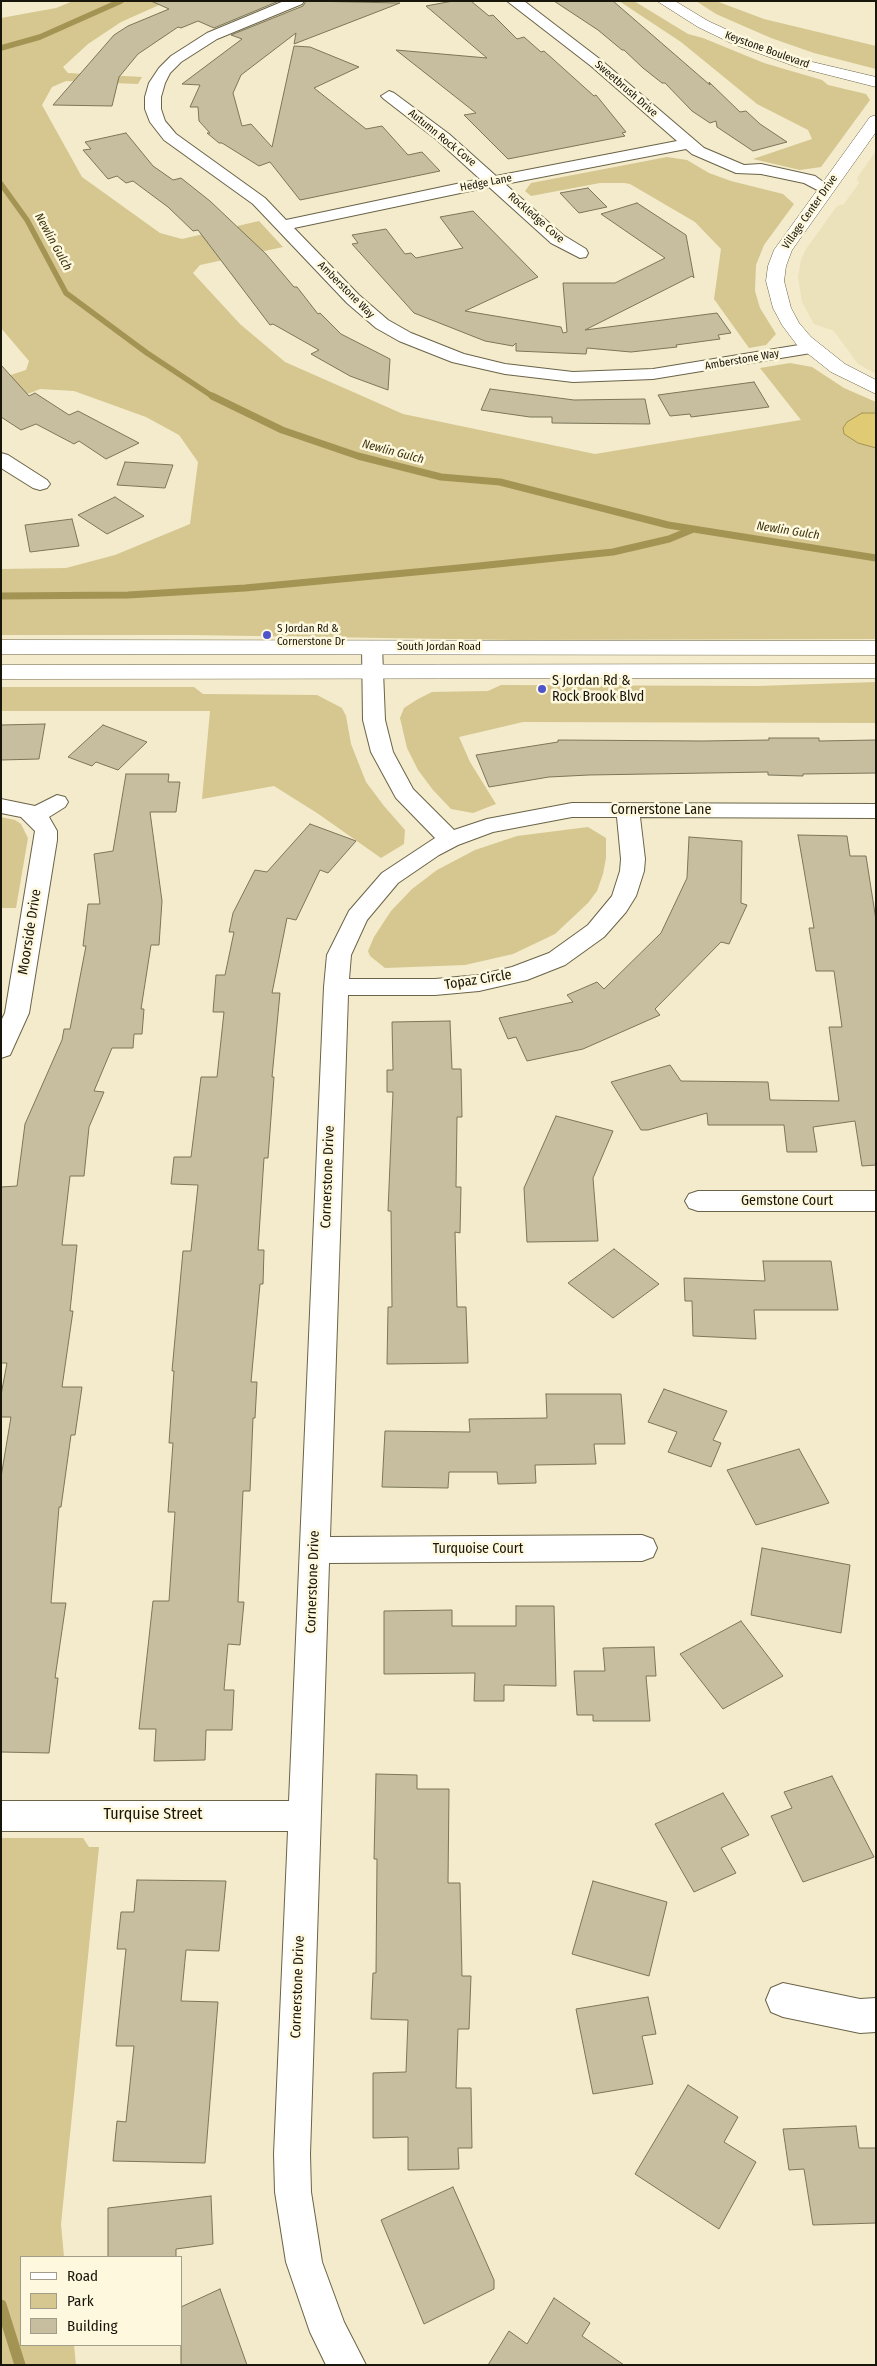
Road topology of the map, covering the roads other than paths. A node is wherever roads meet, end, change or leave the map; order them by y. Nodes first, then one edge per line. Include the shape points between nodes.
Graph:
1 (298, 1) edge
2 (514, 1) edge
3 (664, 1) edge
4 (876, 82) edge
5 (389, 96) dead end
6 (876, 120) edge
7 (688, 144) junction
8 (494, 181) junction
9 (825, 189) junction
10 (284, 225) junction
11 (580, 253) dead end
12 (811, 348) junction
13 (876, 388) edge
14 (1, 459) edge
15 (40, 484) dead end
16 (1, 647) edge
17 (372, 647) junction
18 (876, 648) edge
19 (876, 671) edge
20 (1, 672) edge
21 (372, 672) junction
22 (57, 802) dead end
23 (1, 806) edge
24 (628, 810) junction
25 (876, 811) edge
26 (34, 816) junction
27 (450, 840) junction
28 (336, 987) junction
29 (1, 1049) edge
30 (698, 1201) dead end
31 (876, 1201) edge
32 (642, 1548) dead end
33 (314, 1550) junction
34 (1, 1816) edge
35 (304, 1816) junction
36 (783, 2000) dead end
37 (876, 2015) edge
38 (347, 2365) edge

1 - 10 street, Amberstone Way via 192,47 164,71 153,96 155,115 170,137 248,193
2 - 7 street, Sweetbrush Drive via 596,63
3 - 4 main road, Keystone Boulevard via 739,41 803,64
5 - 8 street, Autumn Rock Cove via 433,128
6 - 9 main road, Village Center Drive
7 - 8 street, Hedge Lane
7 - 9 street, Sweetbrush Drive via 706,156 742,170 750,180 801,191
8 - 10 street, Hedge Lane
8 - 11 street, Rockledge Cove via 557,239
9 - 12 main road, Village Center Drive via 783,250 775,273 782,308 791,325
10 - 12 street, Amberstone Way via 353,299 382,324 442,353 490,366 573,377 635,376
12 - 13 main road, Village Center Drive via 838,368
14 - 15 street
16 - 17 main road, South Jordan Road
17 - 18 main road, South Jordan Road
17 - 21 street
19 - 21 main road, South Jordan Road
20 - 21 main road, South Jordan Road
21 - 27 street via 374,720 382,752 404,792
22 - 26 street
23 - 26 street via 20,808
24 - 25 street, Cornerstone Lane
24 - 27 street, Cornerstone Lane via 572,810 542,814 487,826
24 - 28 street, Topaz Circle via 633,859 624,896 596,931 557,959 518,974 479,983 435,987
26 - 29 street, Moorside Drive via 46,831 46,840 17,1013
27 - 28 street, Cornerstone Drive via 417,858 390,878 370,899 357,917 339,955
28 - 33 street, Cornerstone Drive
30 - 31 street, Gemstone Court
32 - 33 street, Turquoise Court
33 - 35 street, Cornerstone Drive
34 - 35 street, Turquise Street
35 - 38 street, Cornerstone Drive via 293,2192 302,2252 312,2287 329,2332
36 - 37 street via 860,2016

